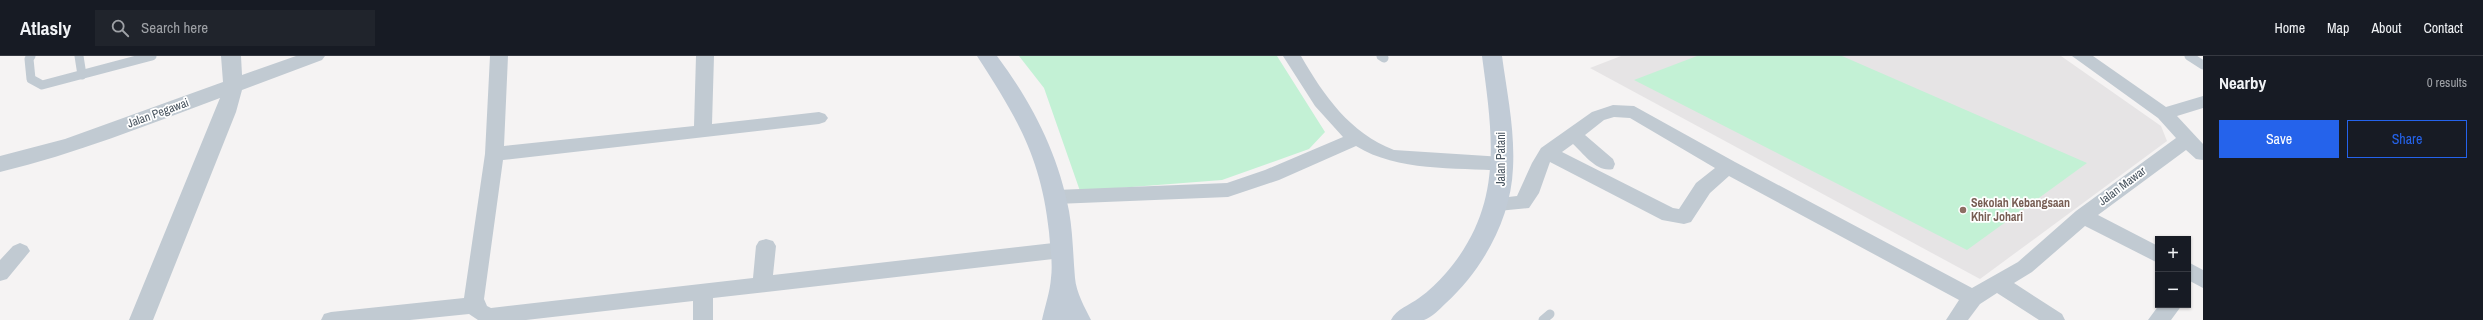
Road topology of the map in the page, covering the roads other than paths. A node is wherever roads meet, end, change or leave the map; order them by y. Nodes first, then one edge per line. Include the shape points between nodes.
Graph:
1 (31, 56) edge
2 (79, 56) edge
3 (152, 56) edge
4 (231, 56) edge
5 (315, 56) edge
6 (499, 56) edge
7 (705, 56) edge
8 (987, 56) edge
9 (1292, 56) edge
10 (1492, 56) edge
11 (2081, 56) edge
12 (2189, 56) edge
13 (2203, 65) edge
14 (82, 75) junction
15 (233, 86) junction
16 (2203, 102) edge
17 (2164, 114) junction
18 (819, 118) dead end
19 (703, 132) junction
20 (1574, 135) junction
21 (1358, 138) junction
22 (2186, 140) junction
23 (1548, 153) junction
24 (494, 154) junction
25 (2203, 154) edge
26 (0, 164) edge
27 (1503, 164) junction
28 (1606, 164) dead end
29 (1728, 166) junction
30 (1056, 196) junction
31 (1498, 204) junction
32 (2083, 216) junction
33 (766, 246) dead end
34 (1062, 250) junction
35 (20, 251) dead end
36 (2155, 253) edge
37 (0, 272) edge
38 (1063, 278) junction
39 (1997, 282) junction
40 (762, 285) junction
41 (704, 292) junction
42 (1973, 298) junction
43 (2169, 308) edge
44 (478, 313) edge
45 (141, 320) edge
46 (331, 320) edge
47 (703, 320) edge
48 (1054, 320) edge
49 (1079, 320) edge
50 (1403, 320) edge
51 (1956, 320) edge
52 (2056, 320) edge
53 (2158, 320) edge

1 - 14 lane via 31,79 37,84 53,83
2 - 14 lane
3 - 14 lane
4 - 15 street
5 - 15 street, Jalan Pegawai
6 - 24 street
7 - 19 street
8 - 30 main road via 1007,82 1025,113 1042,149
9 - 21 street via 1319,101
10 - 27 main road, Jalan Patani
11 - 17 street
12 - 13 lane
15 - 26 street, Jalan Pegawai via 52,151
15 - 45 street via 226,112
16 - 17 street
17 - 22 street via 2185,135
18 - 19 street
19 - 24 street
20 - 23 street
20 - 28 street
20 - 29 street via 1606,113 1634,112
21 - 27 street via 1376,150 1392,156
21 - 30 street via 1272,175 1228,190
22 - 25 street
22 - 32 street, Jalan Mawar
23 - 29 street via 1679,217 1684,217 1703,188
23 - 31 street via 1540,164 1528,197 1522,203
24 - 44 street via 475,286
27 - 31 main road, Jalan Patani
29 - 42 street
30 - 34 main road
31 - 50 main road, Jalan Patani via 1478,249 1457,277 1440,294
32 - 36 street
32 - 39 street, Jalan Mawar via 2025,267
33 - 40 street
34 - 38 main road
34 - 40 street
35 - 37 street
38 - 48 main road
38 - 49 main road via 1073,310
39 - 42 street, Jalan Mawar
39 - 52 street
40 - 41 street
41 - 44 street via 496,317
41 - 47 street
42 - 51 street, Jalan Mawar
43 - 53 street
44 - 46 street

